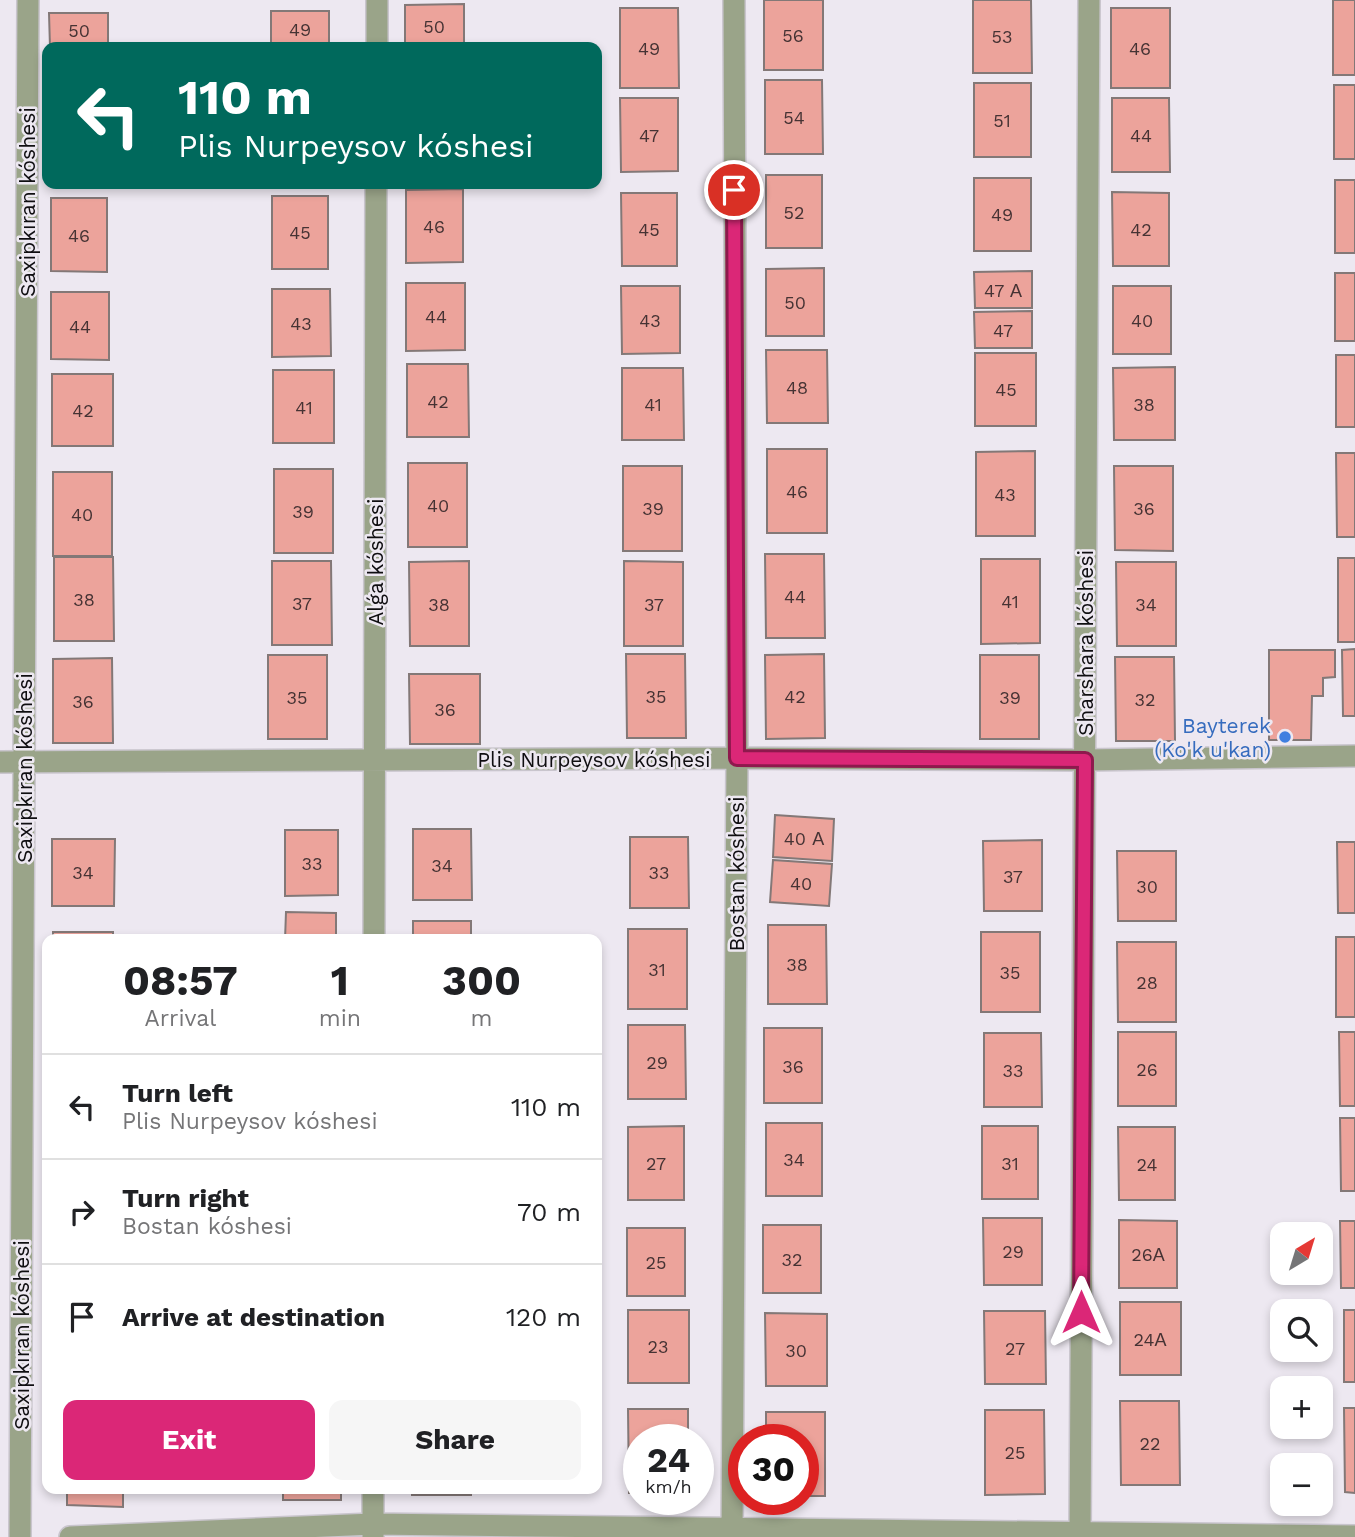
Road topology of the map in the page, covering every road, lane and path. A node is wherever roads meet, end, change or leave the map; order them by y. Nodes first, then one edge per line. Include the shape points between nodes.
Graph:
1 (28, 0) edge
2 (377, 0) edge
3 (734, 0) edge
4 (1089, 0) edge
5 (377, 42) edge
6 (376, 189) edge
7 (1355, 755) edge
8 (737, 758) junction
9 (1085, 760) junction
10 (375, 761) junction
11 (0, 762) edge
12 (24, 763) junction
13 (374, 934) edge
14 (373, 1494) edge
15 (373, 1531) edge
16 (732, 1533) edge
17 (1080, 1535) edge
18 (1355, 1536) edge
19 (20, 1537) edge
20 (70, 1537) edge

1 - 12 street, Saxipkıran kóshesi
2 - 5 street
3 - 8 street, Bostan kóshesi
4 - 9 street, Sharshara kóshesi
6 - 10 street, Alǵa kóshesi
7 - 9 street, Plis Nurpeysov kóshesi
8 - 9 street, Plis Nurpeysov kóshesi
8 - 10 street, Plis Nurpeysov kóshesi
8 - 16 street, Bostan kóshesi
9 - 17 street, Sharshara kóshesi
10 - 12 street, Plis Nurpeysov kóshesi
10 - 13 street, Alǵa kóshesi
11 - 12 street, Plis Nurpeysov kóshesi
12 - 19 street, Saxipkıran kóshesi
14 - 15 street
15 - 16 street
15 - 20 street
16 - 17 street
17 - 18 street

